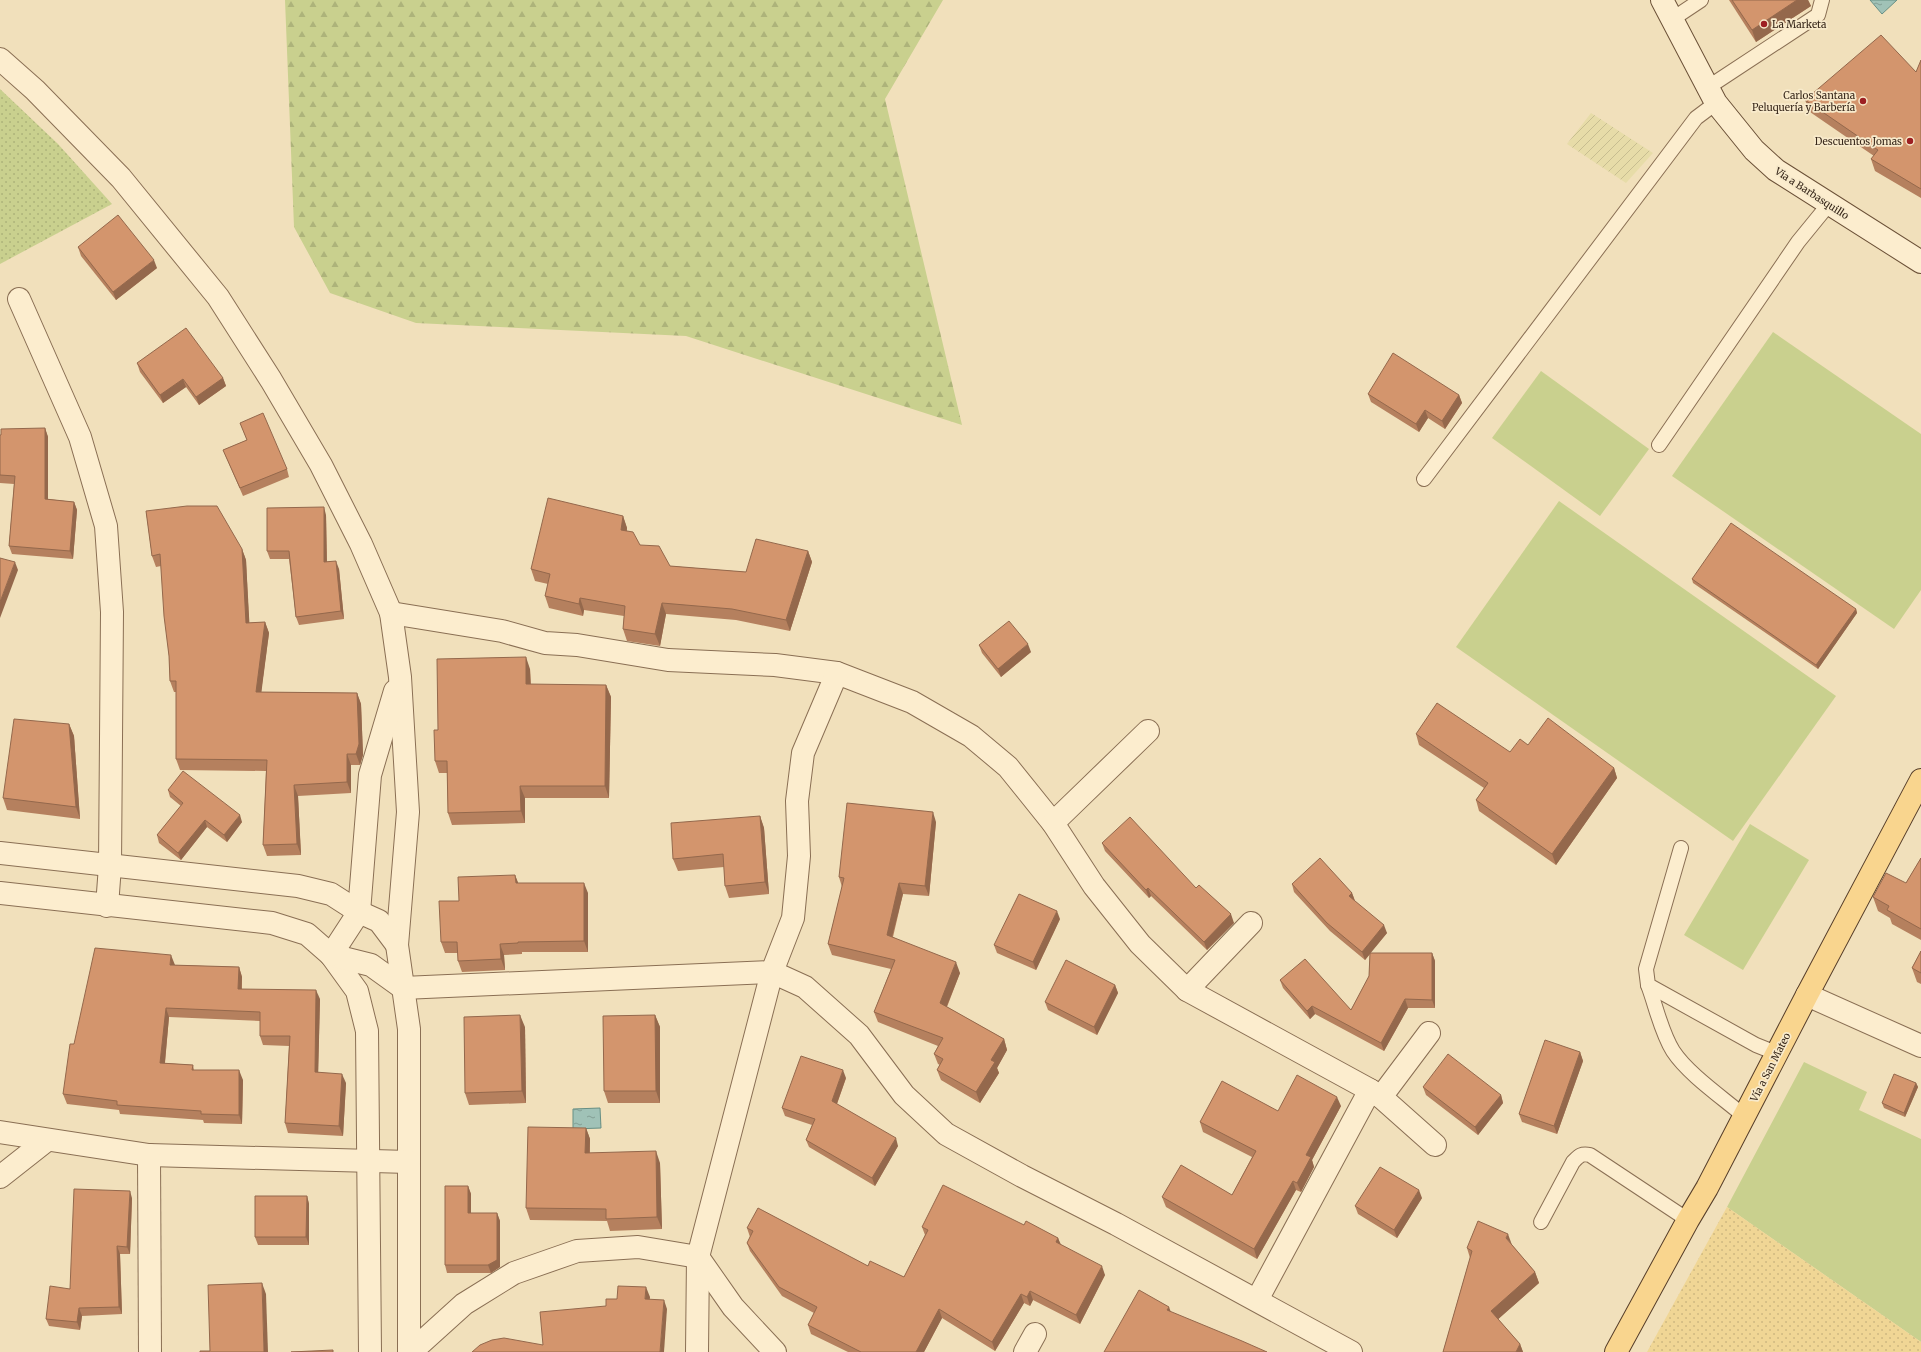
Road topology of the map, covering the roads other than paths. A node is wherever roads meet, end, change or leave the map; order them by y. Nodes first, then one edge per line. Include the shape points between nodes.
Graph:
1 (1662, 0) edge
2 (1701, 0) edge
3 (1822, 0) edge
4 (1671, 20) junction
5 (0, 59) edge
6 (1711, 95) junction
7 (1829, 204) junction
8 (1921, 262) edge
9 (19, 299) dead end
10 (1659, 445) dead end
11 (1424, 479) dead end
12 (391, 613) junction
13 (837, 673) junction
14 (400, 677) junction
15 (1148, 731) dead end
16 (1921, 780) edge
17 (1053, 823) junction
18 (1681, 848) dead end
19 (0, 853) edge
20 (110, 866) junction
21 (0, 893) edge
22 (107, 906) junction
23 (359, 912) junction
24 (1251, 923) dead end
25 (397, 945) junction
26 (331, 955) junction
27 (772, 972) junction
28 (1648, 985) junction
29 (403, 988) junction
30 (1187, 990) junction
31 (1807, 995) junction
32 (1429, 1033) dead end
33 (1921, 1046) edge
34 (1776, 1053) junction
35 (1376, 1094) junction
36 (1744, 1116) junction
37 (0, 1132) edge
38 (47, 1140) junction
39 (1435, 1145) dead end
40 (149, 1155) junction
41 (368, 1162) junction
42 (409, 1162) junction
43 (0, 1177) edge
44 (1688, 1220) junction
45 (1541, 1222) dead end
46 (698, 1256) junction
47 (1257, 1300) junction
48 (150, 1352) edge
49 (370, 1352) edge
50 (410, 1352) edge
51 (697, 1352) edge
52 (775, 1352) edge
53 (1351, 1352) edge
54 (1616, 1352) edge

1 - 4 street, Via a Barbasquillo
2 - 4 lane
3 - 6 lane via 1818,14
4 - 6 street, Via a Barbasquillo
5 - 12 street via 35,90 121,178 218,297 321,465 361,544
6 - 7 street, Via a Barbasquillo via 1754,150 1776,170
6 - 11 lane
7 - 8 street, Via a Barbasquillo
7 - 10 lane via 1798,242
9 - 20 street via 80,437 106,526 112,612
12 - 13 street via 502,631 545,643 577,645 668,660 775,665
12 - 14 street
13 - 17 street via 912,702 971,736 1008,767
13 - 27 street via 803,753 797,801 799,856 793,918
14 - 23 street via 370,775
14 - 25 street via 408,812
15 - 17 street
16 - 31 main road, Vía a San Mateo
17 - 30 street via 1094,886 1136,938
18 - 28 lane via 1646,969
19 - 20 street
20 - 22 street
20 - 23 street via 298,886 331,894
21 - 22 street
22 - 26 street via 272,923 306,934
23 - 25 street via 379,921
23 - 26 street
24 - 30 street
25 - 29 street
26 - 29 street via 371,965
26 - 41 street via 357,991 367,1031
27 - 29 street
27 - 46 street
27 - 47 street via 805,987 859,1035 904,1095 946,1134
28 - 34 lane
28 - 36 lane via 1674,1052 1690,1070
29 - 42 street via 409,1029
30 - 35 street
31 - 33 street
31 - 34 main road, Vía a San Mateo
32 - 35 street
34 - 36 main road, Vía a San Mateo
35 - 39 street
35 - 47 street
36 - 44 main road, Vía a San Mateo
37 - 38 street
38 - 40 street
38 - 43 street
40 - 41 street
40 - 48 street
41 - 42 street
41 - 49 street
42 - 50 street
44 - 45 lane via 1590,1154 1584,1154 1579,1155 1573,1162
44 - 54 main road, Vía a San Mateo
46 - 50 street via 638,1247 577,1251 514,1273 464,1304
46 - 51 street
46 - 52 street via 733,1307
47 - 53 street

